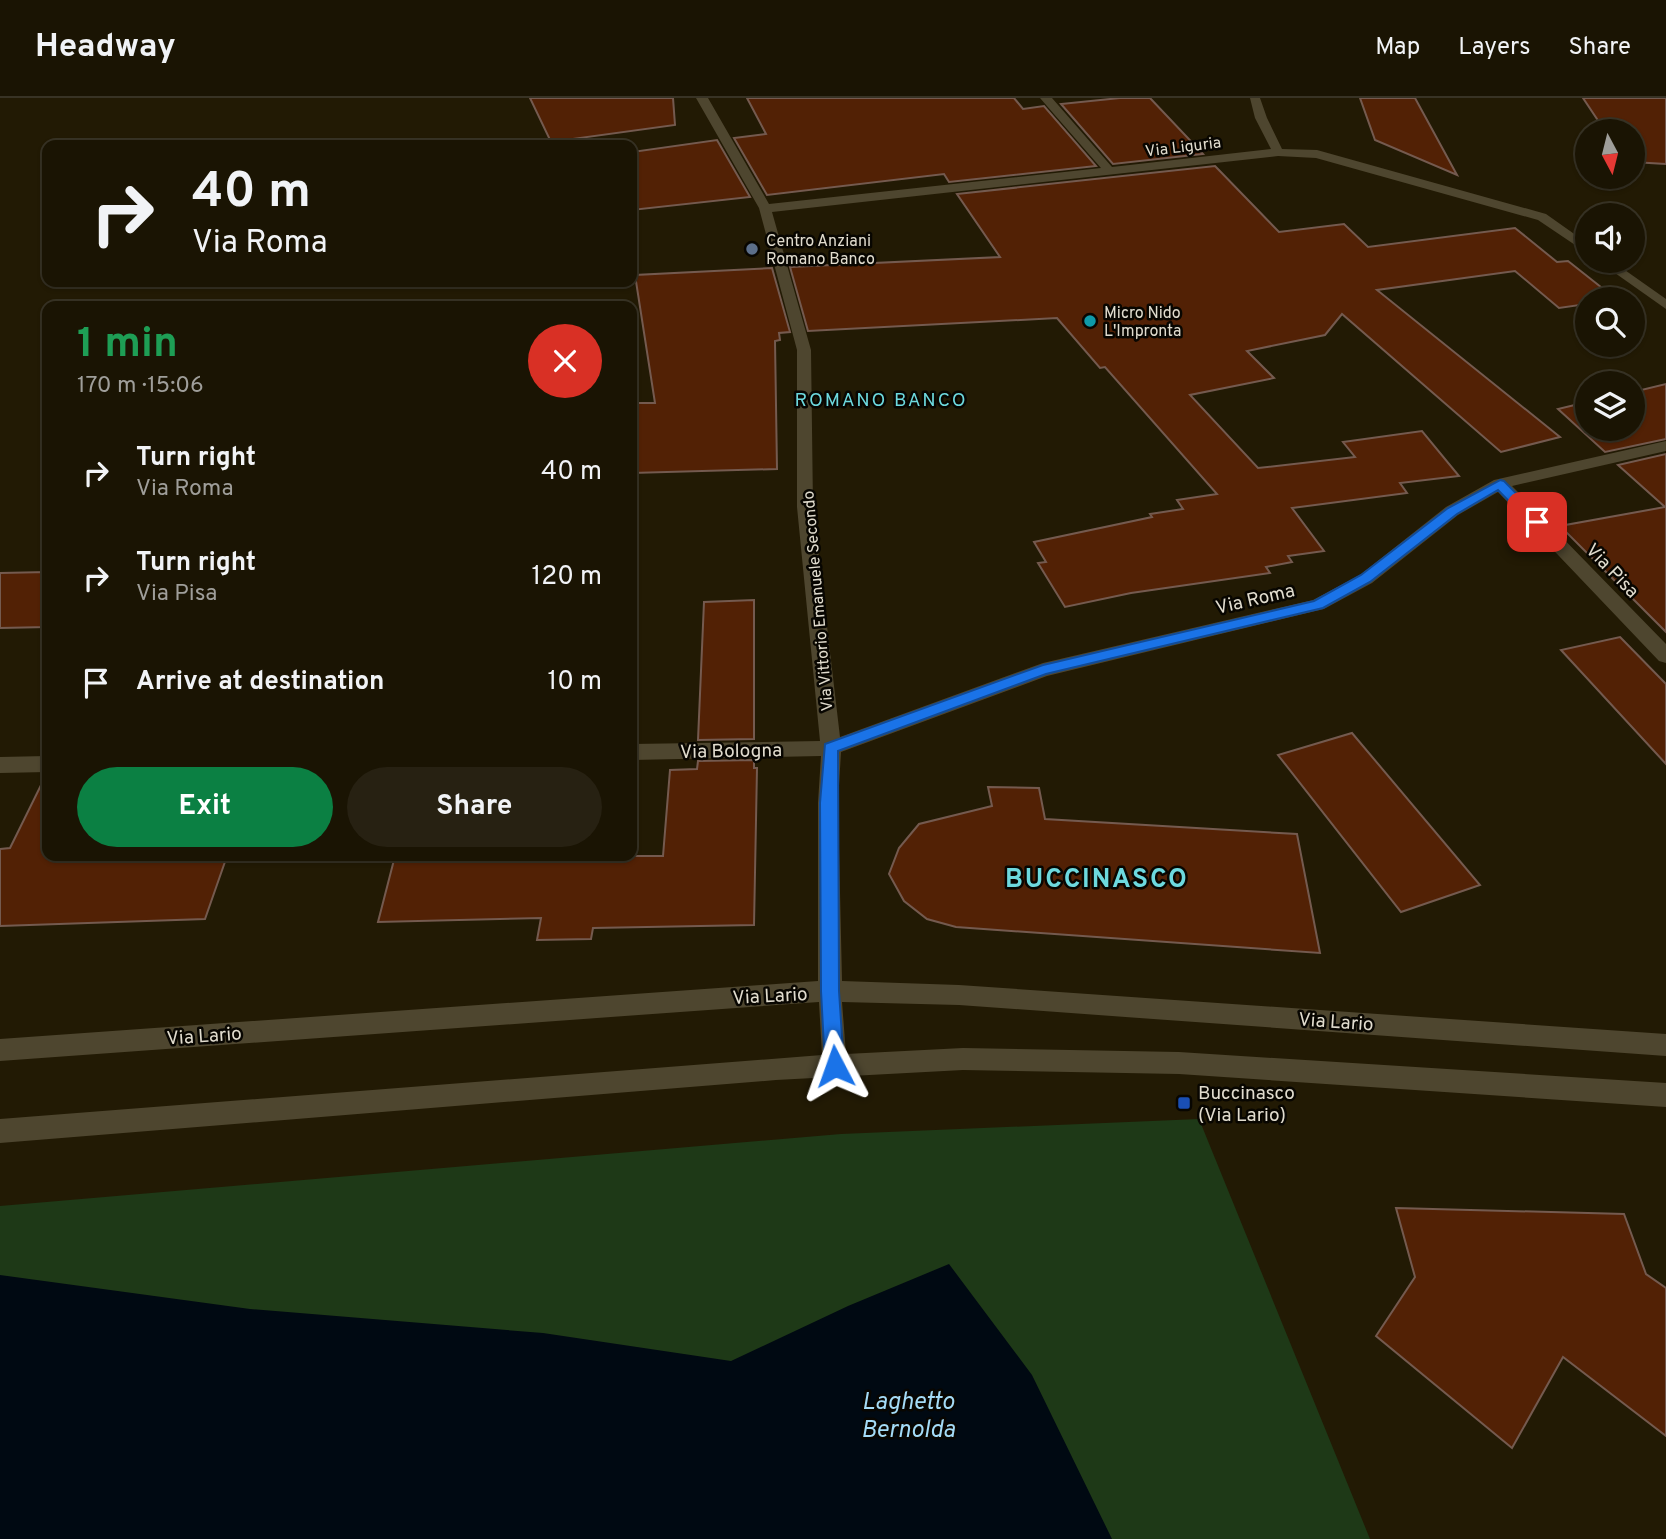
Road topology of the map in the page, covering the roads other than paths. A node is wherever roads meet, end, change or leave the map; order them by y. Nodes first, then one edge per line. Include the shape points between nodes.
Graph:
1 (702, 98) edge
2 (1046, 98) edge
3 (1255, 98) edge
4 (1278, 152) junction
5 (1110, 172) junction
6 (765, 208) junction
7 (1575, 240) edge
8 (1621, 273) edge
9 (1666, 305) edge
10 (1666, 446) edge
11 (1500, 484) junction
12 (1666, 656) edge
13 (831, 748) junction
14 (637, 752) edge
15 (42, 764) edge
16 (0, 765) edge
17 (830, 991) junction
18 (1666, 1045) edge
19 (0, 1050) edge
20 (835, 1066) junction
21 (1666, 1096) edge
22 (0, 1131) edge

1 - 6 street, Via Vittorio Emanuele Secondo
2 - 5 street
3 - 4 street
4 - 5 street, Via Liguria
4 - 7 street, Via Liguria via 1317,154 1542,217
5 - 6 street, Via Liguria
6 - 13 street, Via Vittorio Emanuele Secondo via 804,350 805,507
8 - 9 street
10 - 11 street, Via Roma
11 - 12 street, Via Pisa
11 - 13 street, Via Roma via 1452,511 1366,579 1318,605 1043,670
13 - 14 street, Via Bologna
13 - 17 street, Via Vittorio Emanuele Secondo
15 - 16 street
17 - 18 street, Via Lario via 972,996
17 - 19 street, Via Lario
17 - 20 street, Via Vittorio Emanuele Secondo
20 - 21 street via 963,1059 1166,1062
20 - 22 street

